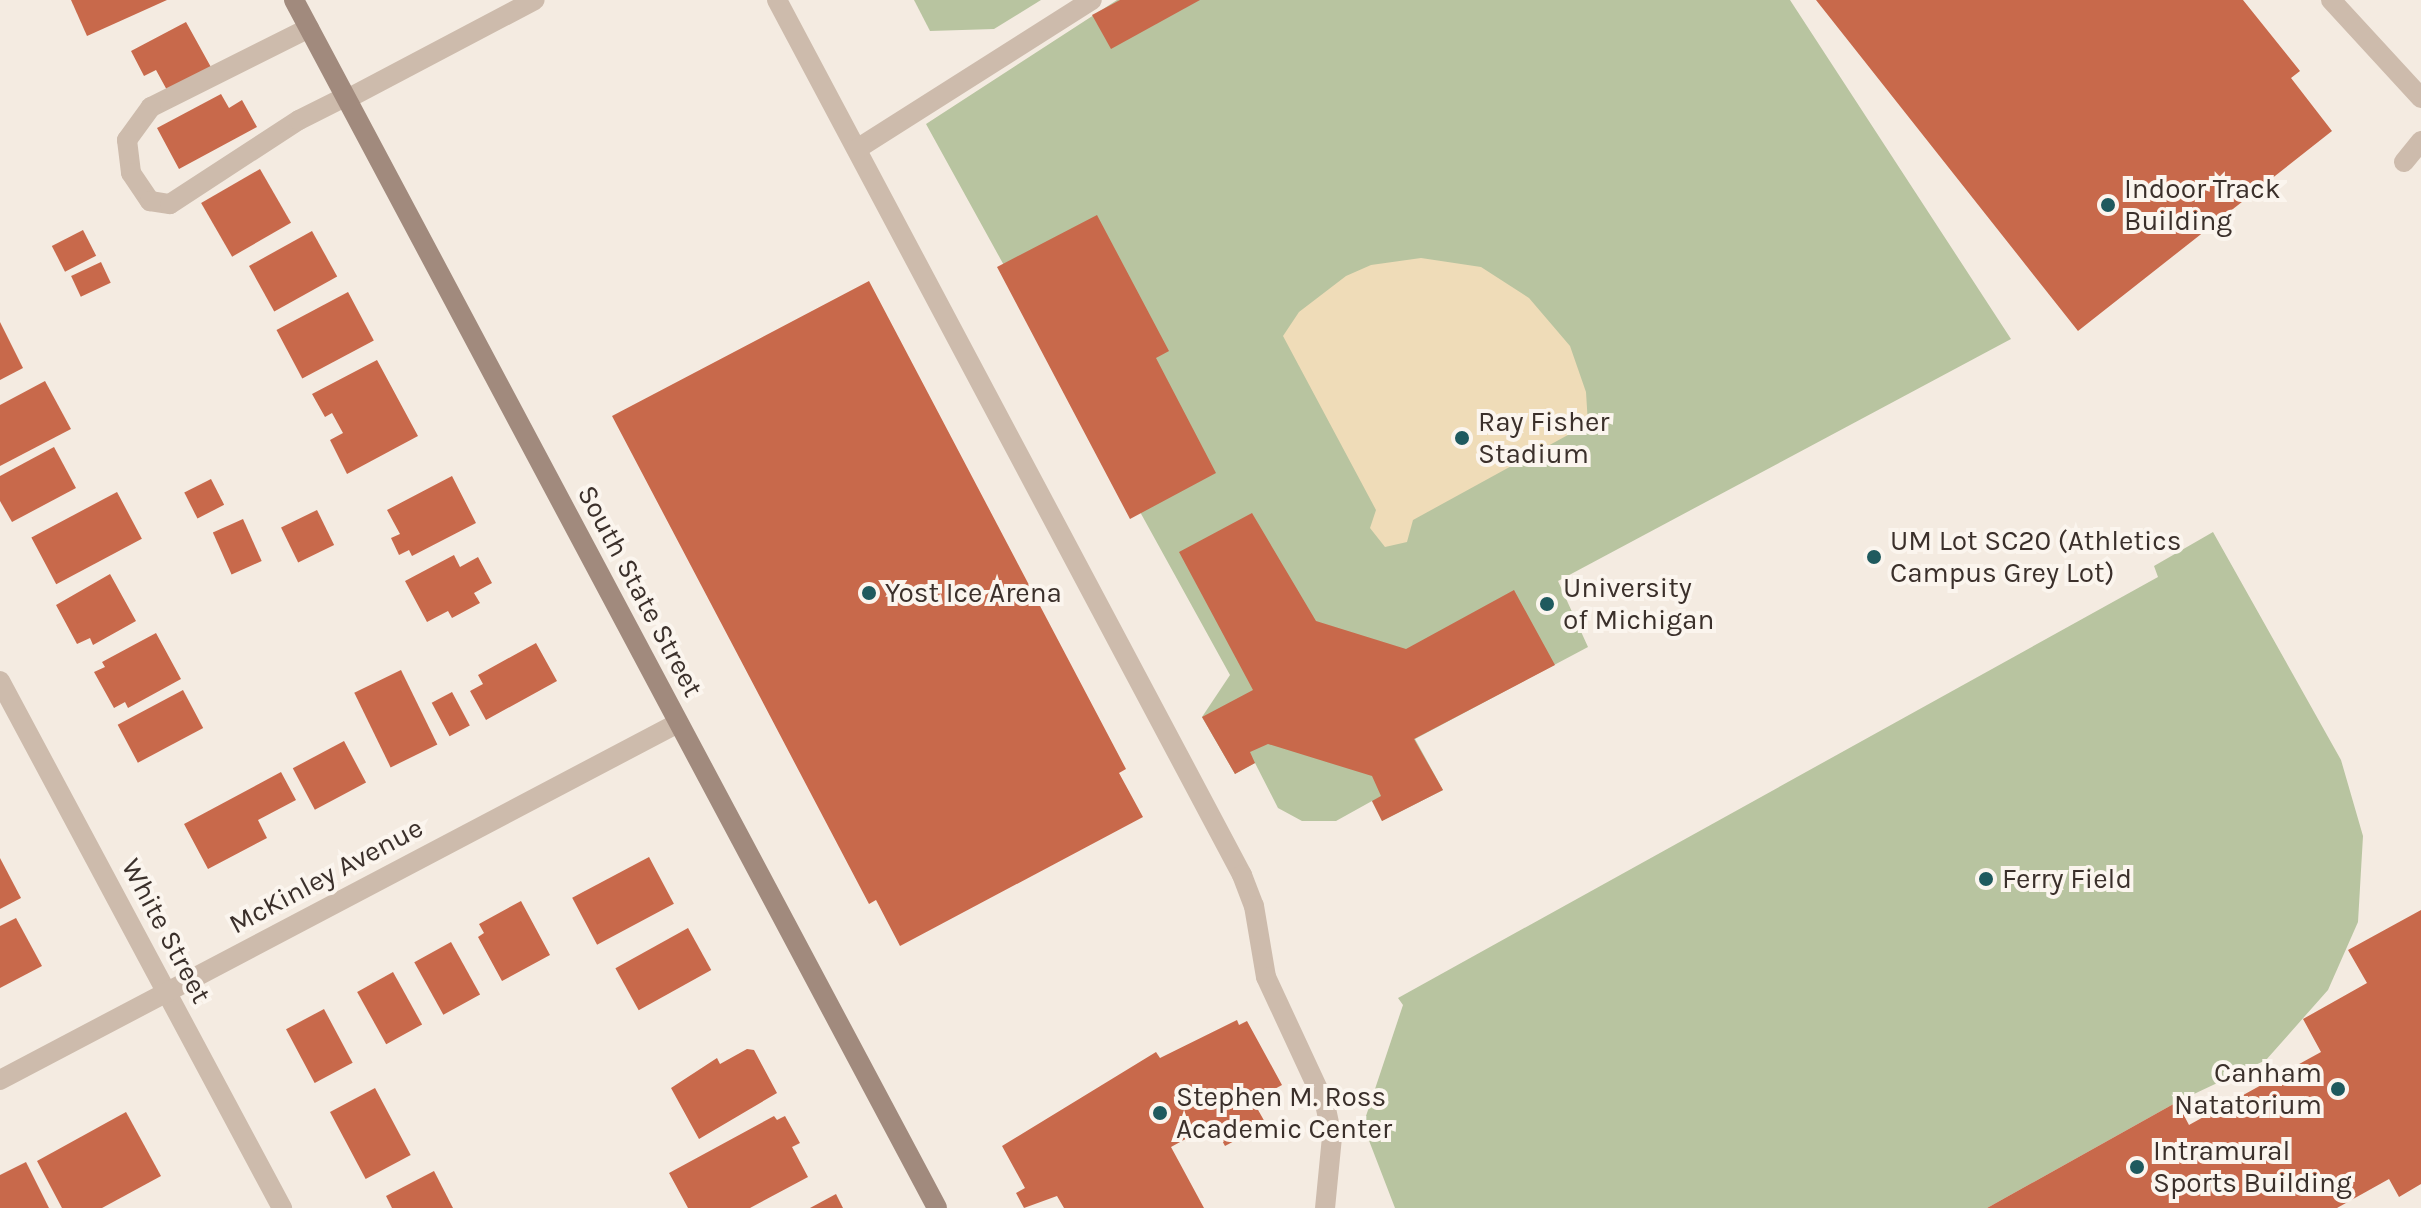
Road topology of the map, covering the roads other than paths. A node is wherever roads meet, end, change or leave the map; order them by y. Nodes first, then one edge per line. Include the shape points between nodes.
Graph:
1 (294, 0) edge
2 (535, 0) edge
3 (777, 0) edge
4 (1092, 0) edge
5 (2331, 0) edge
6 (309, 28) junction
7 (346, 98) junction
8 (2421, 98) edge
9 (2421, 141) edge
10 (857, 149) junction
11 (2404, 162) dead end
12 (0, 681) edge
13 (678, 723) junction
14 (167, 991) junction
15 (0, 1080) edge
16 (282, 1208) edge
17 (937, 1208) edge
18 (1325, 1208) edge

1 - 6 main road, South State Street
2 - 7 street
3 - 10 street
4 - 10 street
5 - 8 street
6 - 7 main road, South State Street
6 - 7 street via 151,107 127,140 131,173 150,201 170,204
7 - 13 main road, South State Street
9 - 11 street
10 - 18 street via 1242,875 1254,906 1266,977 1325,1104 1332,1159
12 - 14 street, White Street
13 - 14 street, McKinley Avenue
13 - 17 main road, South State Street
14 - 15 street, McKinley Avenue
14 - 16 street, White Street

